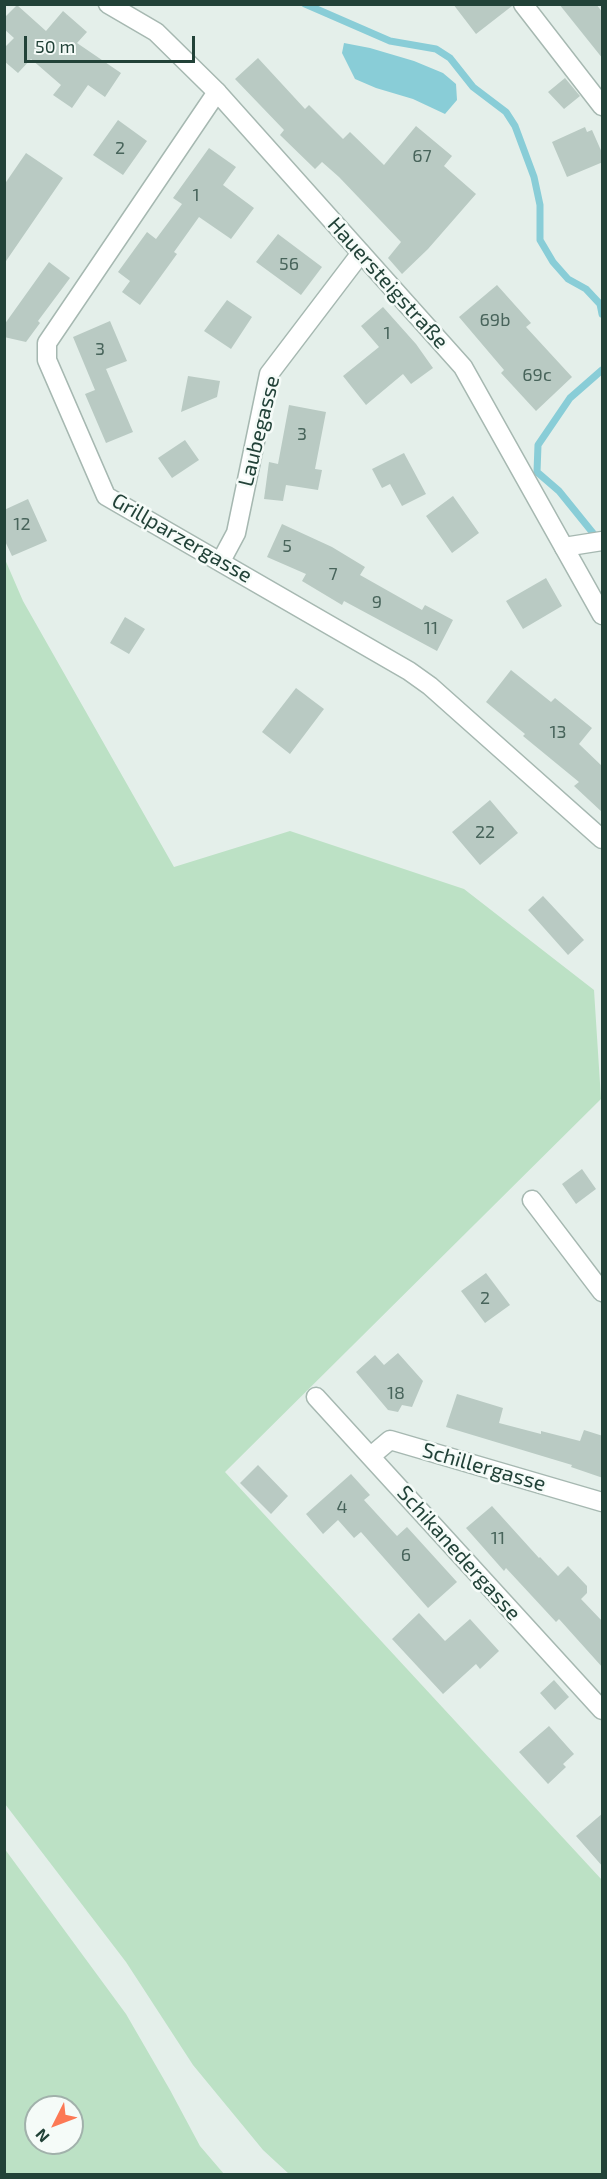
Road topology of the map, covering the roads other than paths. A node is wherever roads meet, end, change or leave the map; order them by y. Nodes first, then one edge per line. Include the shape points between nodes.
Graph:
1 (108, 4) edge
2 (523, 4) edge
3 (217, 92) junction
4 (603, 106) edge
5 (361, 253) junction
6 (602, 541) edge
7 (570, 546) junction
8 (221, 561) junction
9 (603, 615) edge
10 (603, 839) edge
11 (532, 1200) dead end
12 (603, 1292) edge
13 (316, 1397) dead end
14 (371, 1456) junction
15 (603, 1502) edge
16 (603, 1710) edge

1 - 3 street, Hauersteigstraße via 156,32
2 - 4 street
3 - 5 street, Hauersteigstraße
3 - 8 street, Grillparzergasse via 47,343 47,360 106,496
5 - 7 street, Hauersteigstraße via 463,366
5 - 8 street, Laubegasse via 269,374 236,533
6 - 7 street
7 - 9 street, Hauersteigstraße
8 - 10 street, Grillparzergasse via 416,676
11 - 12 street
13 - 14 street, Schikanedergasse
14 - 15 street, Schillergasse via 390,1440
14 - 16 street, Schikanedergasse

